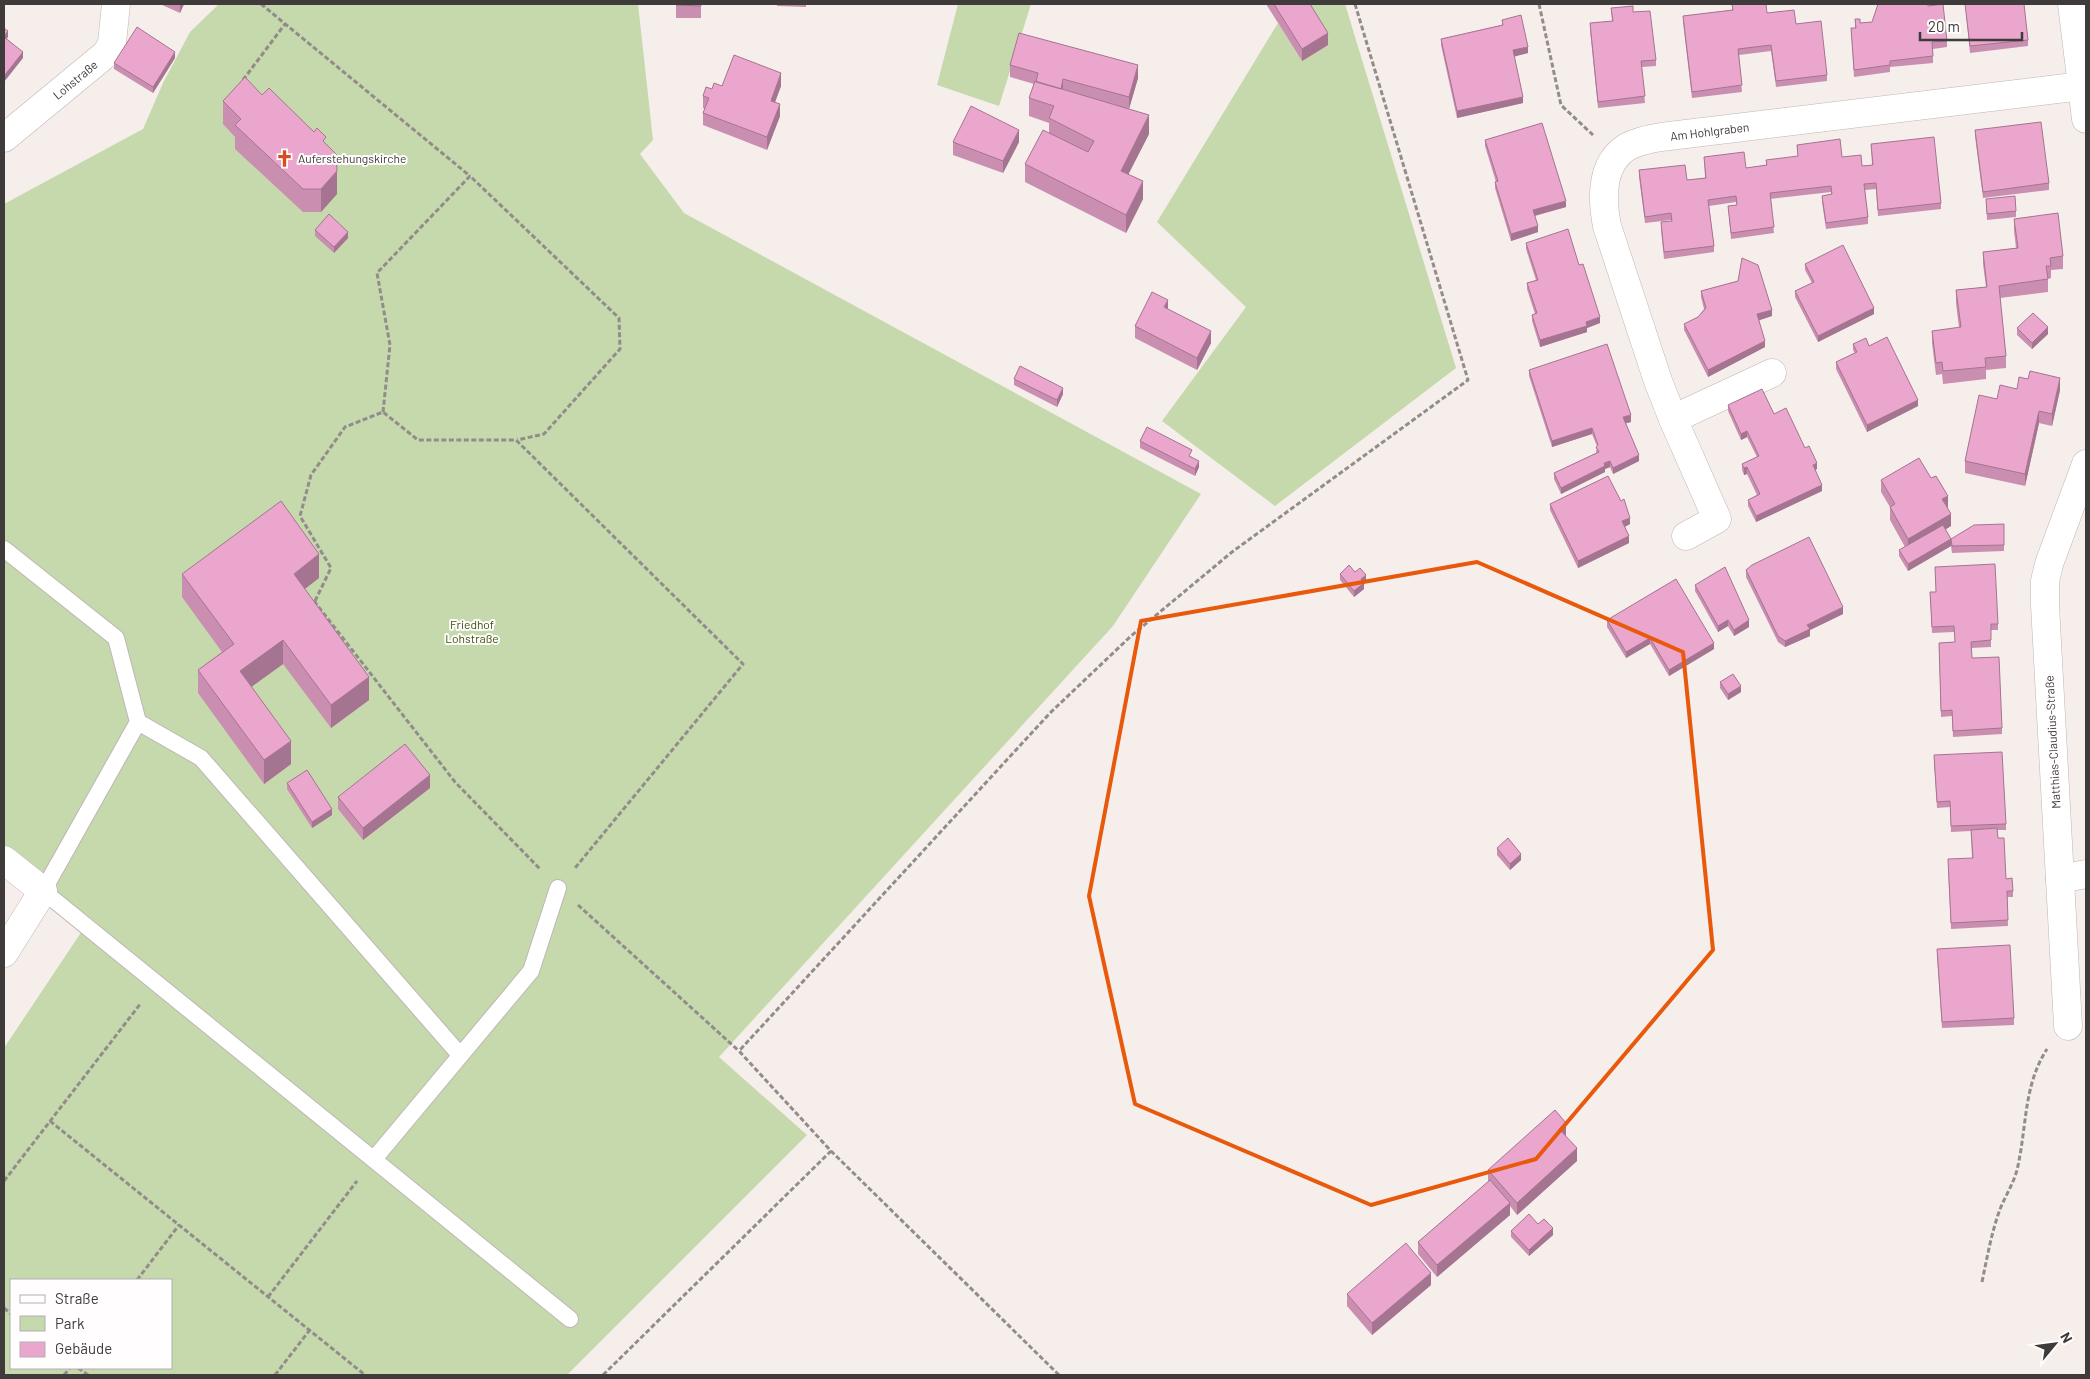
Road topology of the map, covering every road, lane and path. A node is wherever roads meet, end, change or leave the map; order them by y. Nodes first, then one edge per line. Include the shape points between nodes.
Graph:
1 (116, 4) edge
2 (261, 4) edge
3 (1355, 4) edge
4 (1538, 4) edge
5 (2072, 4) edge
6 (285, 24) junction
7 (2082, 86) junction
8 (237, 88) edge
9 (2086, 120) edge
10 (4, 138) edge
11 (1617, 157) junction
12 (470, 176) junction
13 (1772, 373) dead end
14 (383, 412) junction
15 (1673, 419) junction
16 (516, 440) junction
17 (2086, 464) edge
18 (1686, 536) dead end
19 (4, 550) edge
20 (315, 601) junction
21 (309, 605) edge
22 (138, 722) junction
23 (4, 860) edge
24 (2086, 874) edge
25 (2060, 880) junction
26 (558, 888) junction
27 (43, 891) junction
28 (4, 953) edge
29 (157, 983) junction
30 (2068, 1026) joint
31 (739, 1051) junction
32 (460, 1055) junction
33 (50, 1121) junction
34 (832, 1151) junction
35 (374, 1159) junction
36 (4, 1181) edge
37 (179, 1225) junction
38 (138, 1279) edge
39 (1982, 1282) dead end
40 (268, 1297) junction
41 (570, 1319) dead end
42 (310, 1331) junction
43 (275, 1375) edge
44 (365, 1375) edge
45 (603, 1375) edge
46 (1059, 1375) edge

1 - 10 street, Lohstraße via 112,43 107,53
2 - 6 path
3 - 31 path via 1468,380 1232,552 1131,636 1050,713
4 - 11 path via 1561,105
5 - 7 street
6 - 8 path
6 - 12 path
7 - 9 street
7 - 11 street, Am Hohlgraben via 1661,137 1639,142
11 - 15 street, Am Hohlgraben via 1604,185 1607,226
12 - 14 path via 378,273 390,345
12 - 16 path via 619,318 620,349 544,434
13 - 15 street
14 - 16 path via 418,440
14 - 20 path via 345,427 311,475 300,516 331,568
15 - 18 street, Am Hohlgraben via 1717,519
16 - 26 path via 744,664
17 - 25 street, Matthias-Claudius-Straße via 2045,581
19 - 22 lane via 116,638
20 - 21 path
20 - 26 path via 455,782
22 - 27 lane
22 - 32 lane via 201,758
23 - 27 street
24 - 25 street
25 - 30 street, Matthias-Claudius-Straße
26 - 31 path
26 - 32 lane via 531,971
27 - 28 street
27 - 29 lane
29 - 33 path
29 - 35 lane
30 - 39 path via 2049,1046 2032,1079 2017,1171 2000,1209
31 - 34 path
32 - 35 lane
33 - 36 path
33 - 37 path
34 - 45 path
34 - 46 path
35 - 40 path
35 - 41 lane
37 - 38 path
37 - 40 path
40 - 42 path
42 - 43 path
42 - 44 path

